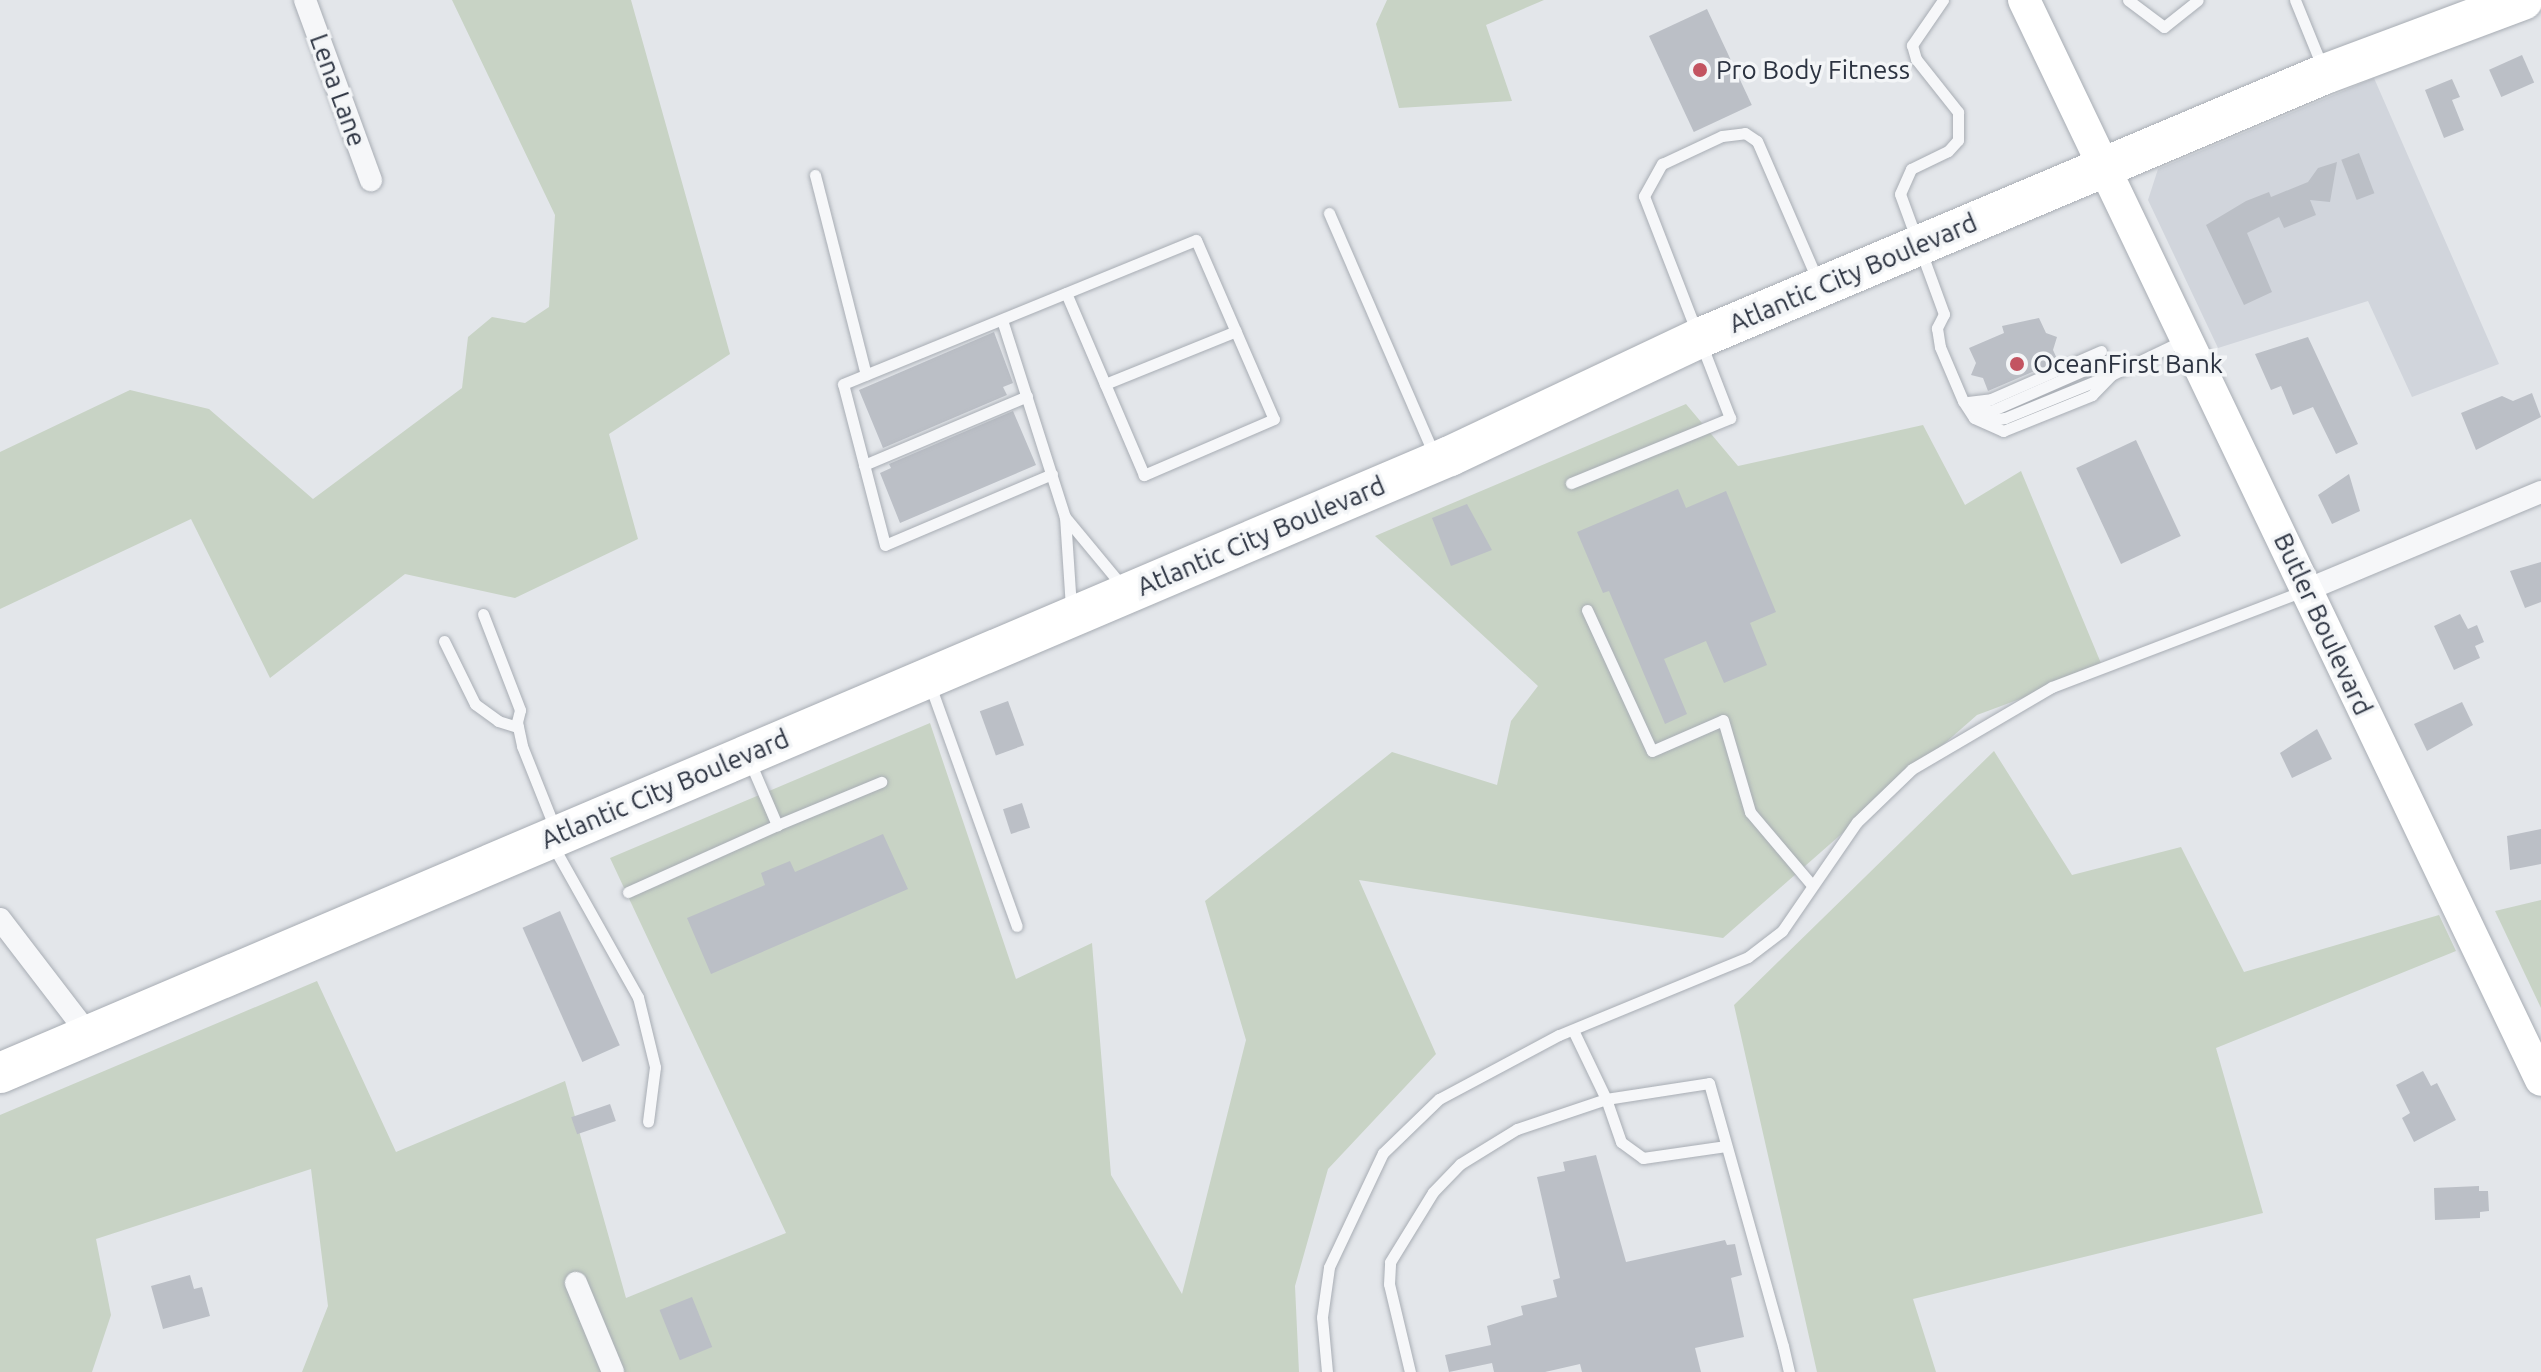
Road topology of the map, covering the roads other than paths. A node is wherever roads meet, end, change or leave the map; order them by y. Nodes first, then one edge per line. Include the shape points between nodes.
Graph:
1 (305, 0) edge
2 (1943, 0) edge
3 (2024, 0) edge
4 (2128, 0) edge
5 (2198, 0) edge
6 (2295, 0) edge
7 (2523, 0) edge
8 (2325, 74) junction
9 (2106, 167) junction
10 (815, 175) dead end
11 (371, 180) dead end
12 (1329, 213) dead end
13 (1919, 246) junction
14 (1821, 287) junction
15 (1066, 293) junction
16 (1002, 320) junction
17 (1236, 331) junction
18 (1702, 337) junction
19 (2187, 339) junction
20 (866, 375) junction
21 (2111, 375) junction
22 (1105, 384) junction
23 (1027, 396) junction
24 (1963, 401) junction
25 (1437, 461) junction
26 (864, 465) junction
27 (1052, 474) junction
28 (1571, 483) dead end
29 (2541, 492) edge
30 (1065, 517) junction
31 (2309, 589) junction
32 (1128, 592) junction
33 (1587, 610) dead end
34 (483, 614) dead end
35 (1072, 616) junction
36 (444, 641) dead end
37 (927, 677) junction
38 (518, 727) junction
39 (747, 754) junction
40 (881, 782) dead end
41 (777, 825) junction
42 (554, 837) junction
43 (1811, 884) junction
44 (628, 892) dead end
45 (0, 919) edge
46 (1017, 926) dead end
47 (1573, 1030) junction
48 (89, 1035) junction
49 (0, 1073) edge
50 (2541, 1080) edge
51 (1606, 1099) junction
52 (648, 1122) dead end
53 (1726, 1146) junction
54 (576, 1283) dead end
55 (613, 1372) edge
56 (1327, 1372) edge
57 (1410, 1372) edge
58 (1789, 1372) edge

1 - 11 street, Lena Lane
2 - 13 lane via 1912,45 1916,59 1958,112 1961,126 1948,151 1911,169 1903,180 1900,194
3 - 9 street, Butler Boulevard
4 - 5 lane via 2164,27
6 - 8 lane
7 - 8 highway, Atlantic City Boulevard
8 - 9 highway, Atlantic City Boulevard
9 - 13 highway, Atlantic City Boulevard
9 - 19 street, Butler Boulevard
10 - 20 lane
12 - 25 lane
13 - 14 highway, Atlantic City Boulevard
13 - 24 lane via 1944,314 1937,328 1940,347
14 - 18 highway, Atlantic City Boulevard
14 - 18 lane via 1757,141 1745,133 1722,136 1662,164 1644,196
15 - 16 lane
15 - 17 lane via 1196,240
15 - 22 lane
16 - 20 lane
16 - 23 lane
17 - 22 lane
17 - 22 lane via 1274,419 1144,475
18 - 25 highway, Atlantic City Boulevard
18 - 28 lane via 1730,418
19 - 21 lane
19 - 31 street, Butler Boulevard
20 - 26 lane via 843,384
21 - 24 lane via 2092,395 2020,429 1988,428
21 - 24 lane via 2103,356 1991,411
23 - 26 lane
23 - 27 lane
25 - 32 highway, Atlantic City Boulevard
26 - 27 lane via 885,545
27 - 30 lane
29 - 31 street
30 - 32 lane
30 - 35 lane
31 - 43 lane via 2052,687 1912,769 1857,822
31 - 50 street, Butler Boulevard
32 - 35 highway, Atlantic City Boulevard
33 - 43 lane via 1652,751 1723,720 1750,812
34 - 38 lane via 520,710
35 - 37 highway, Atlantic City Boulevard
36 - 38 lane via 475,704 498,721
37 - 39 highway, Atlantic City Boulevard
37 - 46 lane
38 - 42 lane
39 - 41 lane
39 - 42 highway, Atlantic City Boulevard
40 - 41 lane
41 - 44 lane
42 - 48 highway, Atlantic City Boulevard
42 - 52 lane via 638,997 655,1067
43 - 47 lane via 1782,931 1748,957
45 - 48 street
47 - 51 lane
47 - 56 lane via 1439,1099 1383,1153 1329,1267 1322,1317
48 - 49 highway, Atlantic City Boulevard
51 - 53 lane via 1621,1142 1643,1158
51 - 53 lane via 1709,1083
51 - 57 lane via 1517,1129 1460,1164 1433,1192 1390,1262 1389,1284
53 - 58 lane
54 - 55 street

